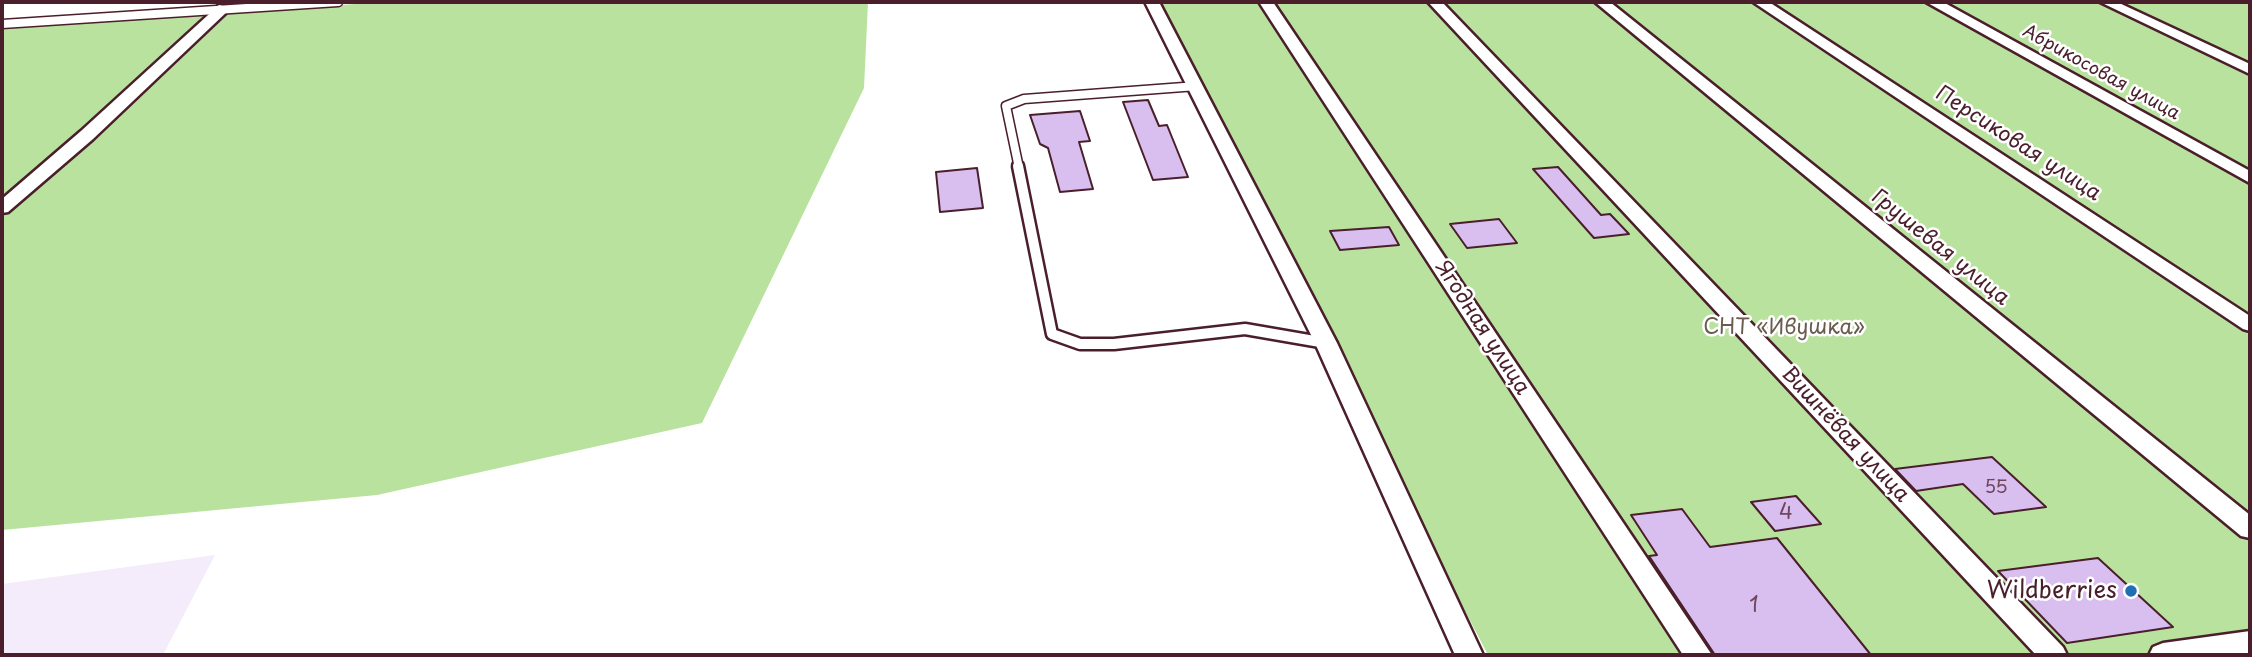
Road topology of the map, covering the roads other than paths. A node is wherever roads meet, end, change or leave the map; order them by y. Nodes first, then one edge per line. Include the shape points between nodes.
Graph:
1 (338, 2) edge
2 (1152, 2) edge
3 (1266, 2) edge
4 (1435, 2) edge
5 (1602, 2) edge
6 (1760, 2) edge
7 (1933, 2) edge
8 (2107, 2) edge
9 (224, 8) junction
10 (2, 24) edge
11 (2250, 70) edge
12 (1197, 86) junction
13 (2250, 178) edge
14 (2, 208) edge
15 (2250, 325) edge
16 (1326, 343) junction
17 (2250, 529) edge
18 (2250, 642) edge
19 (1469, 655) edge
20 (1698, 655) edge
21 (2053, 655) edge
22 (2162, 655) edge

1 - 9 lane
2 - 12 street
3 - 20 street, Ягодная улица
4 - 21 street, Вишнёвая улица
5 - 17 street, Грушевая улица
6 - 15 street, Персиковая улица
7 - 13 street, Абрикосовая улица
8 - 11 street
9 - 10 lane
9 - 14 street
12 - 16 street
12 - 16 lane via 1024,99 1006,106 1052,334 1080,344 1114,344 1245,329
16 - 19 street
18 - 22 street

